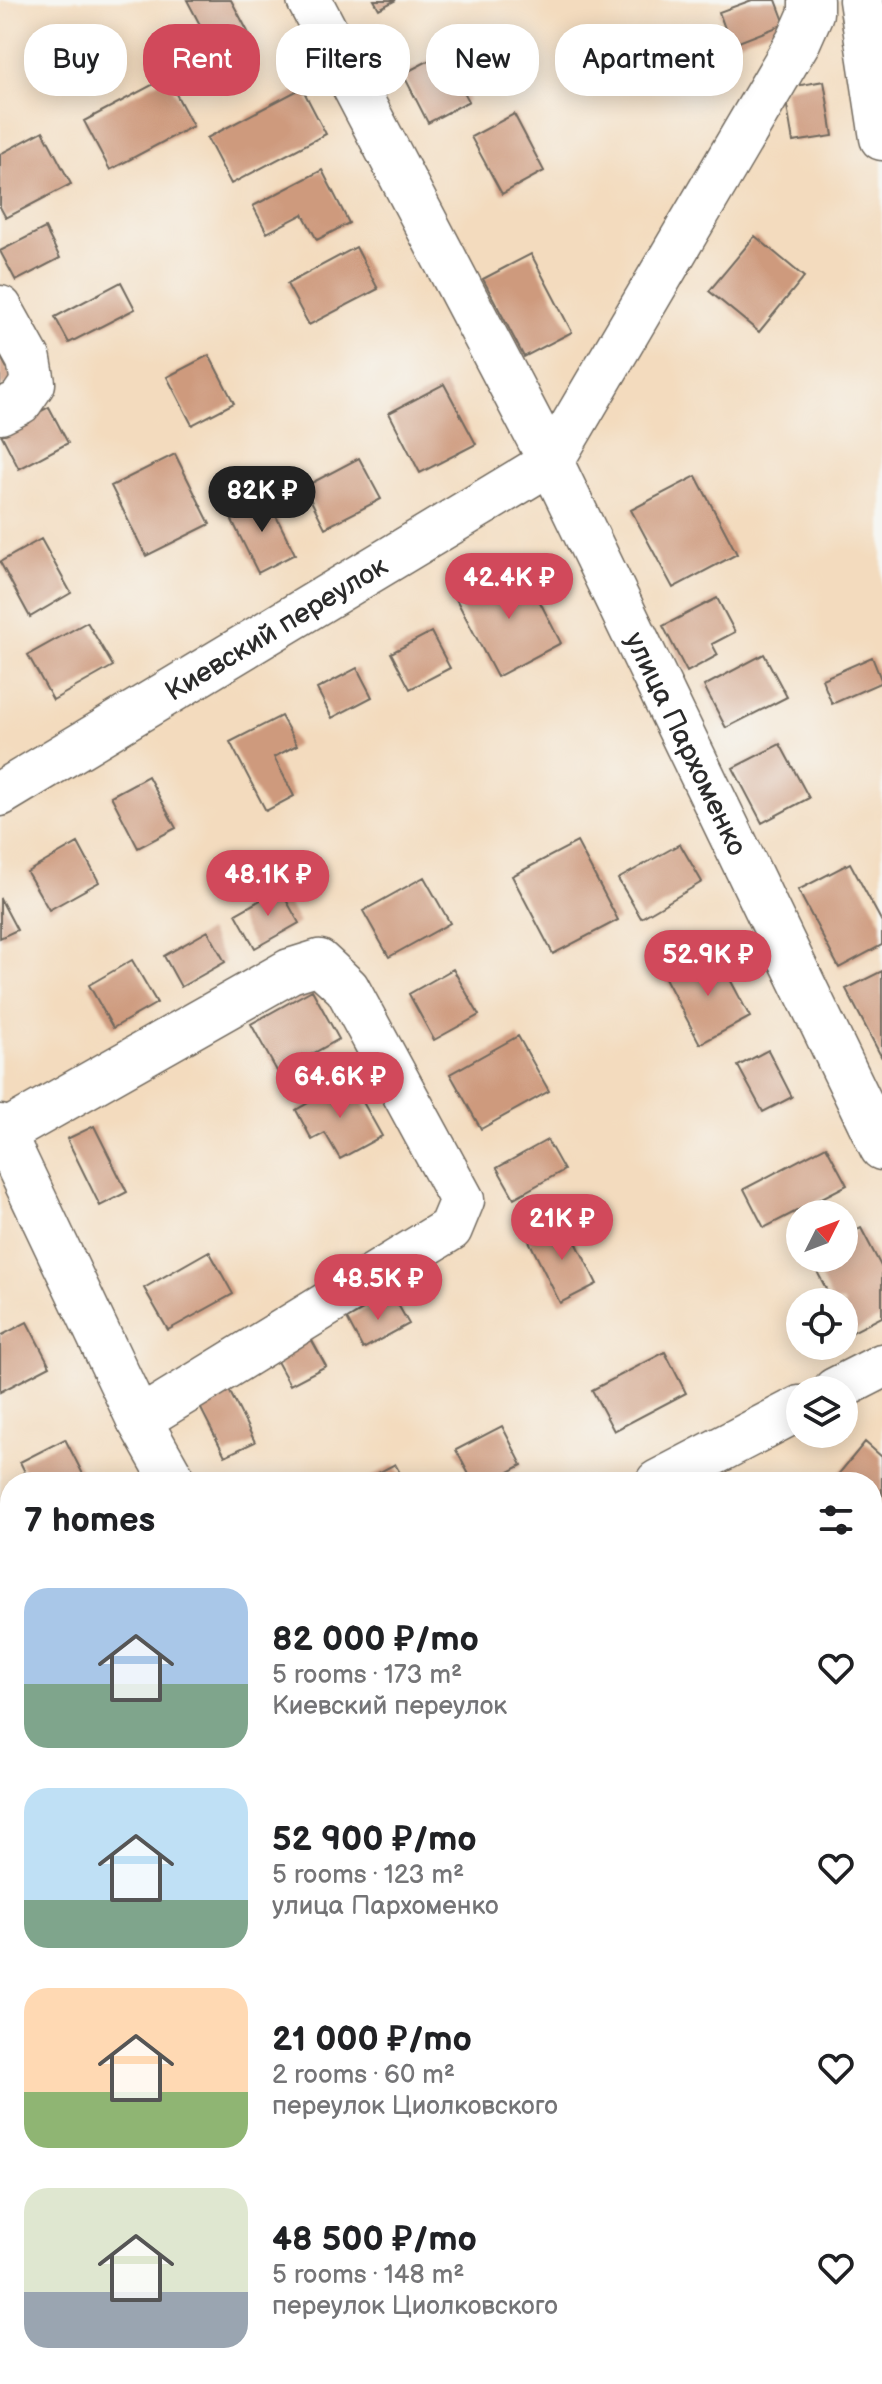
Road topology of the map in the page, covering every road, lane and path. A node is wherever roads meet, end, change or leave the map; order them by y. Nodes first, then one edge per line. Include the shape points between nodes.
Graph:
1 (309, 0) edge
2 (811, 0) edge
3 (861, 0) edge
4 (878, 85) edge
5 (882, 138) edge
6 (0, 308) edge
7 (0, 412) edge
8 (551, 462) junction
9 (0, 794) edge
10 (2, 1130) edge
11 (882, 1148) edge
12 (882, 1366) edge
13 (858, 1378) edge
14 (786, 1415) edge
15 (139, 1420) junction
16 (168, 1472) edge
17 (677, 1472) edge

1 - 8 street, улица Пархоменко
2 - 8 street via 799,40
3 - 4 street
4 - 5 street
6 - 7 street via 29,360 33,383 20,402
8 - 9 street, Киевский переулок
8 - 11 street, улица Пархоменко
10 - 15 street
10 - 15 street via 290,971 319,962 347,988 462,1200 450,1229
12 - 13 street
14 - 17 street
15 - 16 street

